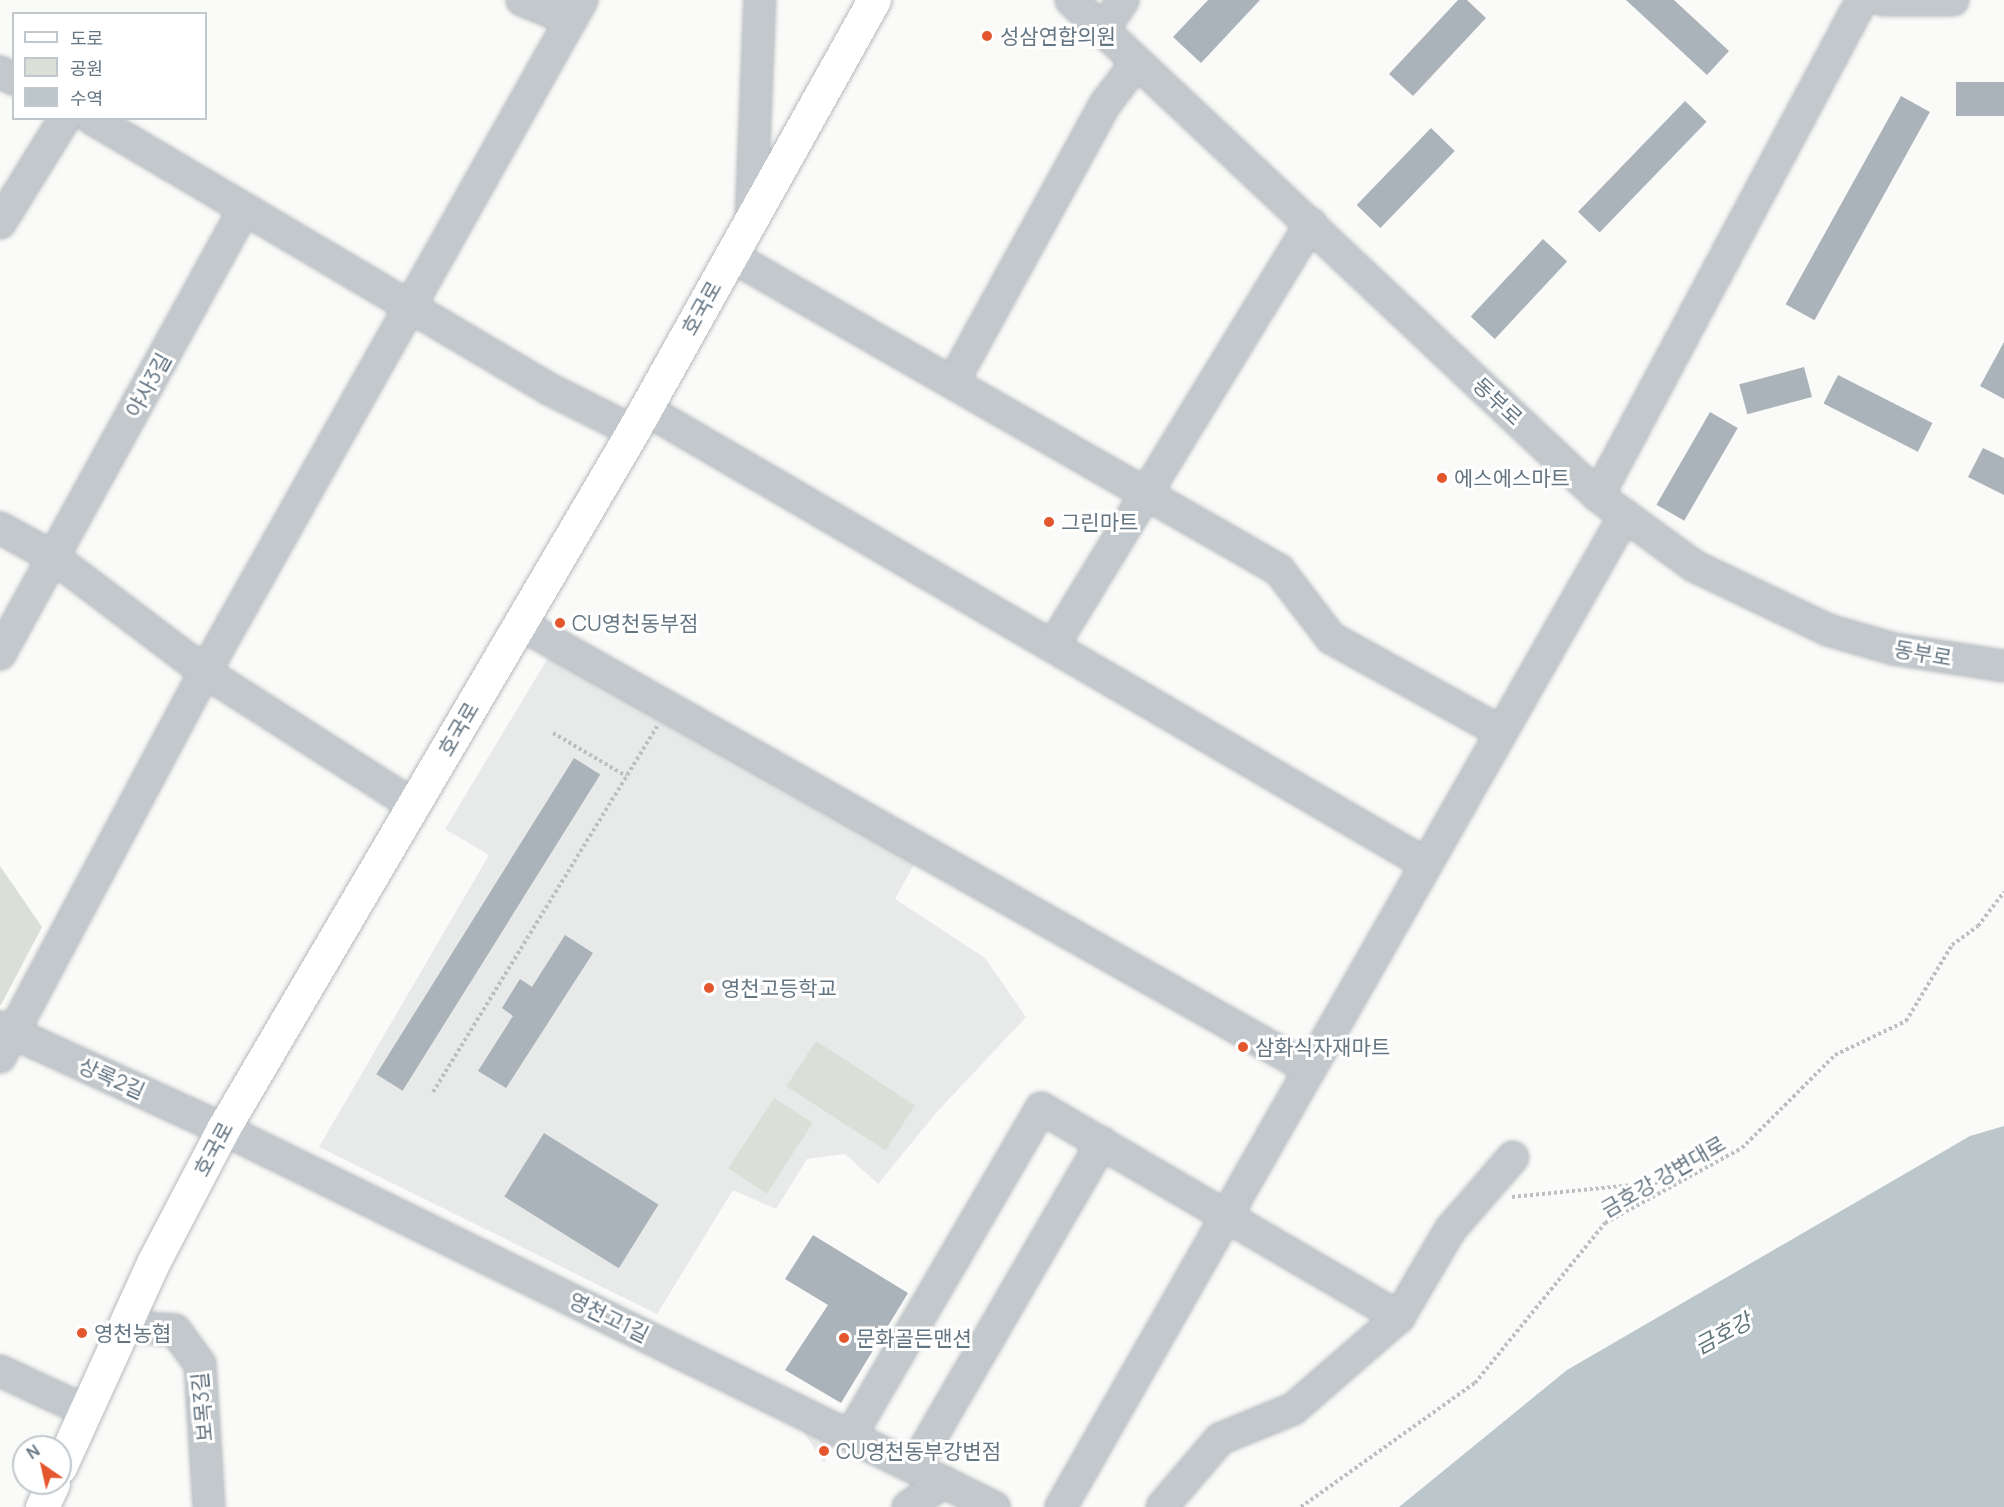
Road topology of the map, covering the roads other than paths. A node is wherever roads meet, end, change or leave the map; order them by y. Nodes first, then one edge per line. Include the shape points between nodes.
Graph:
1 (522, 0) edge
2 (760, 0) edge
3 (874, 0) edge
4 (1071, 0) edge
5 (1122, 0) edge
6 (1862, 0) edge
7 (1883, 0) edge
8 (1941, 0) edge
9 (577, 10) edge
10 (1103, 30) junction
11 (1137, 62) junction
12 (64, 120) edge
13 (94, 120) edge
14 (242, 213) junction
15 (751, 220) junction
16 (0, 223) edge
17 (1311, 224) junction
18 (730, 256) junction
19 (411, 310) junction
20 (953, 381) junction
21 (639, 420) junction
22 (1148, 491) junction
23 (1598, 496) junction
24 (1624, 515) junction
25 (0, 528) edge
26 (53, 556) junction
27 (520, 624) junction
28 (1053, 646) junction
29 (0, 654) edge
30 (2004, 666) edge
31 (205, 672) junction
32 (1501, 732) junction
33 (413, 805) junction
34 (1426, 864) junction
35 (4, 1039) edge
36 (1310, 1069) junction
37 (224, 1129) junction
38 (1102, 1143) junction
39 (1514, 1157) dead end
40 (1227, 1214) junction
41 (1399, 1317) junction
42 (124, 1326) junction
43 (0, 1371) edge
44 (86, 1411) junction
45 (851, 1435) junction
46 (72, 1441) edge
47 (914, 1467) junction
48 (944, 1482) junction
49 (209, 1507) edge
50 (908, 1507) edge
51 (994, 1507) edge
52 (1061, 1507) edge
53 (1162, 1507) edge

1 - 9 street
2 - 15 street
3 - 15 main road, 호국로
4 - 10 street, 동부로
5 - 10 street
6 - 23 street
7 - 8 street
9 - 19 street
10 - 11 street, 동부로
11 - 17 street, 동부로
11 - 20 street via 1106,104
12 - 16 street
13 - 14 street
14 - 19 street
14 - 26 street, 야사3길
15 - 18 main road, 호국로
17 - 22 street
17 - 23 street, 동부로
18 - 20 street
18 - 21 main road, 호국로
19 - 21 street
19 - 31 street
20 - 22 street
21 - 27 main road, 호국로
21 - 28 street
22 - 28 street
22 - 32 street via 1278,570 1331,638
23 - 24 street, 동부로
24 - 30 street, 동부로 via 1694,566 1827,630 1894,649
24 - 32 street
25 - 26 street
26 - 29 street, 야사3길
26 - 31 street
27 - 33 main road, 호국로
27 - 36 street
28 - 34 street
31 - 33 street
31 - 35 street
32 - 34 street
33 - 37 main road, 호국로
34 - 36 street
35 - 37 street, 상록2길
36 - 40 street
37 - 42 main road, 호국로
37 - 45 street, 영천고1길
38 - 40 street
38 - 45 street via 1041,1108
38 - 47 street
39 - 41 street via 1450,1230
40 - 41 street
40 - 52 street
41 - 53 street via 1293,1409 1220,1439
42 - 44 main road, 호국로
42 - 49 street, 보목3길 via 175,1330 200,1364
43 - 44 street
44 - 46 main road, 호국로
45 - 47 street, 영천고1길
47 - 48 street, 영천고1길
48 - 50 street
48 - 51 street, 영천고1길

